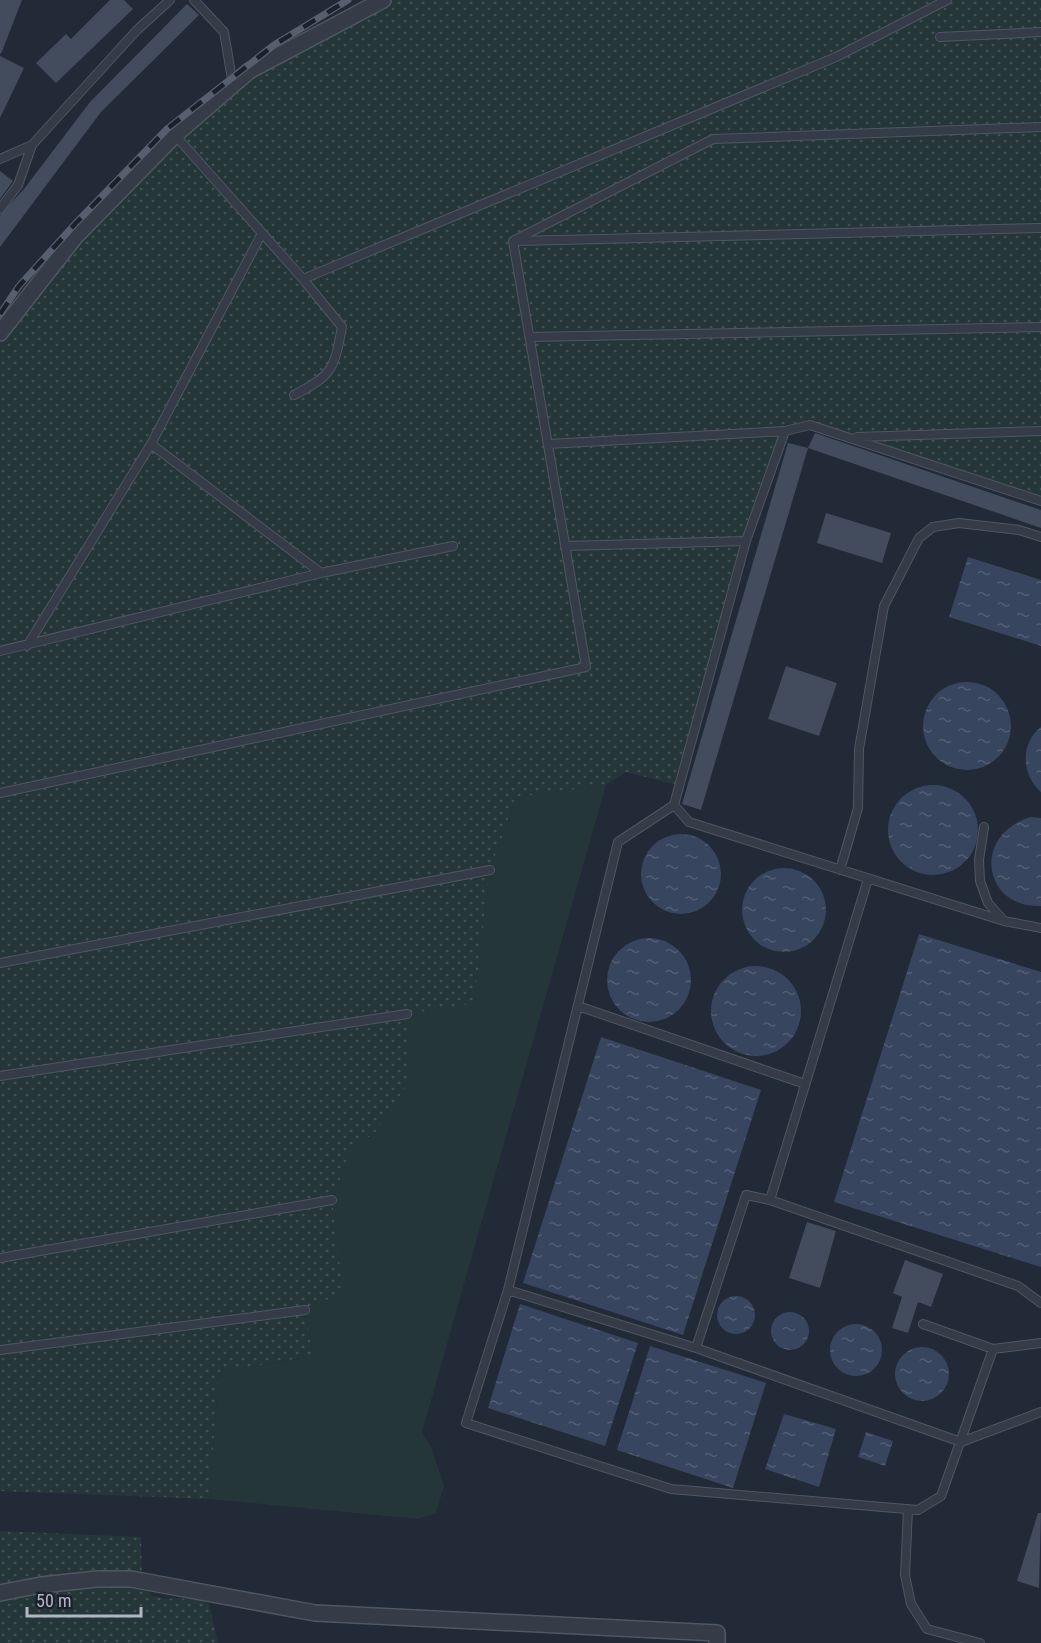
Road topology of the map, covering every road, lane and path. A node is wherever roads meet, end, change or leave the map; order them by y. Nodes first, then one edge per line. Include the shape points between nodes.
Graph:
1 (170, 0) edge
2 (194, 0) edge
3 (383, 0) edge
4 (947, 0) edge
5 (1041, 32) edge
6 (940, 37) dead end
7 (233, 85) junction
8 (1041, 127) edge
9 (175, 135) junction
10 (33, 146) junction
11 (0, 159) edge
12 (0, 209) edge
13 (1041, 228) edge
14 (262, 233) junction
15 (513, 242) junction
16 (303, 279) junction
17 (1041, 327) edge
18 (0, 333) edge
19 (530, 337) junction
20 (294, 395) dead end
21 (785, 431) junction
22 (1041, 431) edge
23 (852, 437) junction
24 (151, 444) junction
25 (548, 444) junction
26 (1041, 501) edge
27 (1041, 537) edge
28 (746, 541) junction
29 (453, 546) dead end
30 (565, 546) junction
31 (321, 573) junction
32 (27, 646) junction
33 (0, 651) edge
34 (0, 793) edge
35 (674, 806) junction
36 (984, 827) dead end
37 (490, 870) dead end
38 (840, 870) junction
39 (868, 879) junction
40 (1004, 921) junction
41 (1041, 928) edge
42 (0, 963) edge
43 (578, 1006) junction
44 (407, 1014) dead end
45 (0, 1076) edge
46 (806, 1084) junction
47 (332, 1200) dead end
48 (770, 1200) junction
49 (0, 1258) edge
50 (508, 1290) junction
51 (1041, 1303) edge
52 (305, 1310) dead end
53 (923, 1324) dead end
54 (1041, 1343) edge
55 (696, 1348) junction
56 (993, 1349) junction
57 (0, 1350) edge
58 (1041, 1412) edge
59 (961, 1442) junction
60 (908, 1509) junction
61 (0, 1593) edge
62 (717, 1643) edge
63 (980, 1643) edge

1 - 10 lane via 136,30
2 - 7 lane via 224,32
3 - 7 street via 249,71
4 - 16 lane via 836,57
5 - 6 lane
7 - 9 street
8 - 15 lane via 713,139
9 - 14 lane
9 - 18 street via 75,237
10 - 11 lane
10 - 12 lane via 18,185
13 - 15 lane
14 - 16 lane
14 - 24 lane
15 - 19 lane
16 - 20 lane via 342,327 335,363 320,382
17 - 19 lane
19 - 25 lane
21 - 23 lane via 810,425
21 - 25 lane
21 - 28 lane
22 - 23 lane
23 - 26 lane
24 - 31 lane
24 - 32 lane
25 - 30 lane
27 - 38 lane via 1019,530 959,523 933,527 919,538 884,606 859,749 858,808
28 - 30 lane
28 - 35 lane
29 - 31 lane
30 - 34 lane via 586,667
31 - 32 lane
32 - 33 lane
35 - 38 lane via 689,822
35 - 43 lane via 618,842
36 - 40 lane via 980,881 988,903
37 - 42 lane
38 - 39 lane
39 - 40 lane
39 - 46 lane
40 - 41 lane
43 - 46 lane
43 - 50 lane
44 - 45 lane
46 - 48 lane
47 - 49 lane
48 - 51 lane via 1018,1286
48 - 55 lane via 746,1195
50 - 55 lane
50 - 60 lane via 466,1423 671,1490
52 - 57 lane
53 - 56 lane
54 - 56 lane
55 - 59 lane
56 - 59 lane
58 - 59 lane
59 - 60 lane via 941,1496 918,1510
60 - 63 lane via 905,1575 911,1604 927,1629
61 - 62 street via 97,1579 131,1579 315,1613 717,1634

